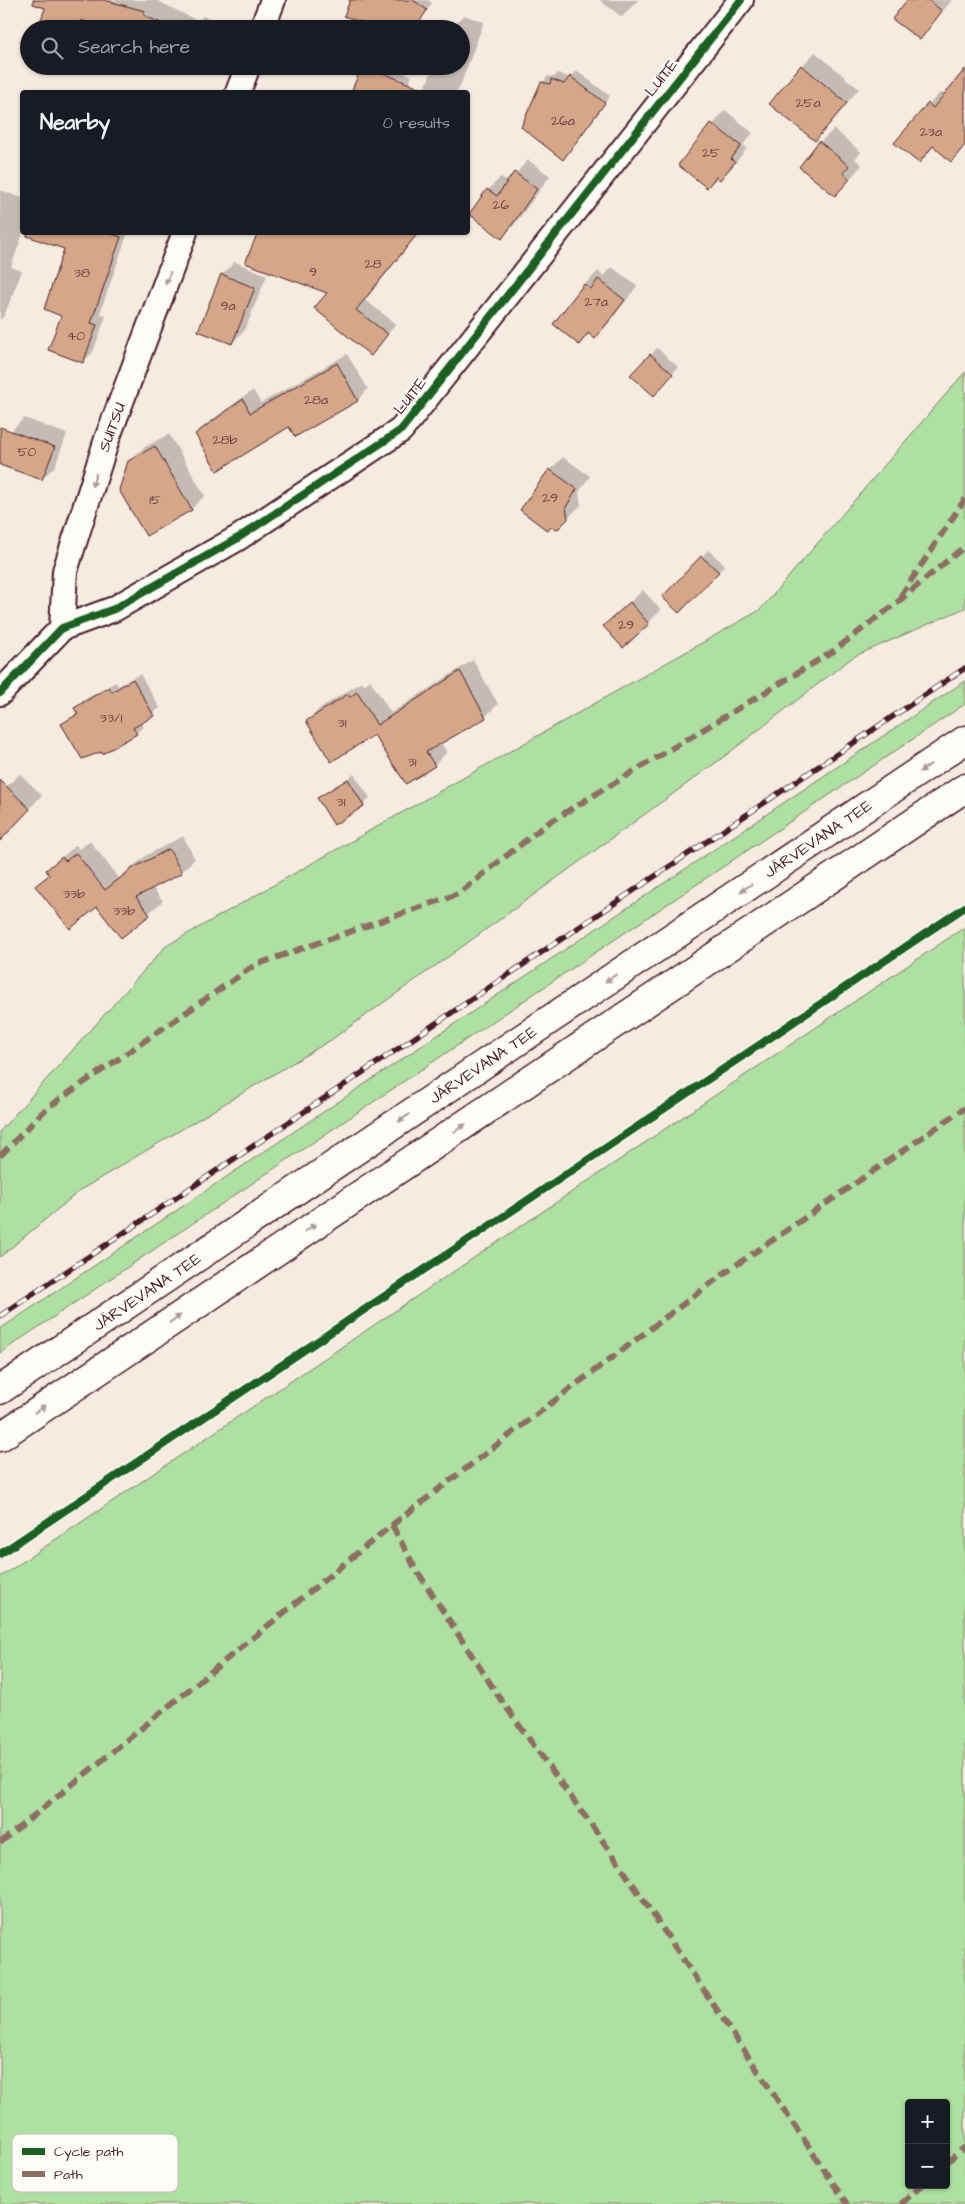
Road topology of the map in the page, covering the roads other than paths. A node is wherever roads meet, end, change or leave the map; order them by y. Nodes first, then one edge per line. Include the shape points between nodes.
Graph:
1 (273, 0) edge
2 (741, 0) edge
3 (265, 20) edge
4 (245, 75) edge
5 (239, 90) edge
6 (184, 235) edge
7 (62, 628) junction
8 (0, 694) edge
9 (965, 740) edge
10 (965, 788) edge
11 (0, 1390) edge
12 (0, 1437) edge

1 - 3 street
2 - 7 street, LUITE via 400,430 238,538 114,609
4 - 5 street
6 -> 7 street, SUITSU via 107,439 65,571
7 - 8 street, LUITE
9 -> 11 highway, JÄRVEVANA TEE
12 -> 10 highway

